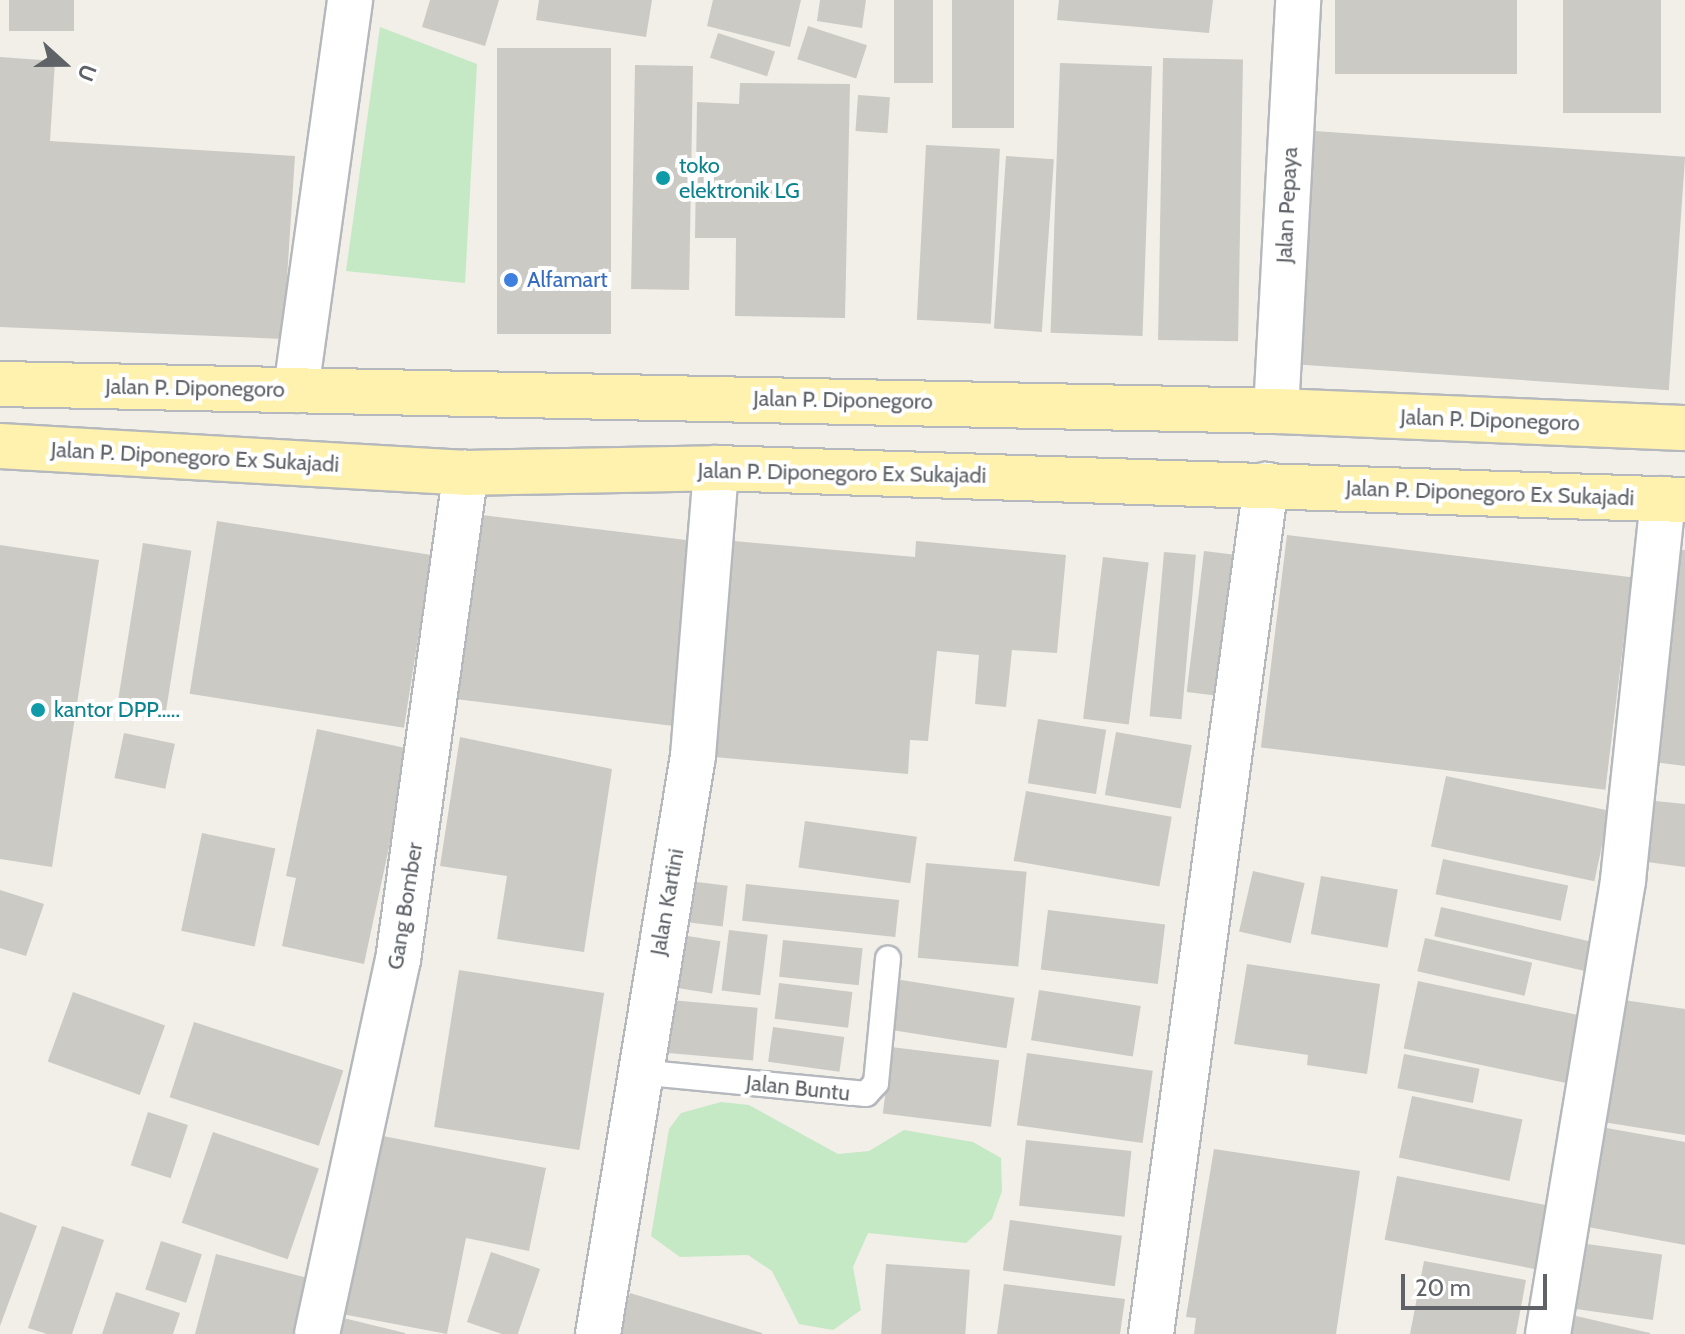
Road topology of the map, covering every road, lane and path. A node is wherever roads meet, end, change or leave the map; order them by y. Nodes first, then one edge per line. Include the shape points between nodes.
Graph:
1 (350, 0) edge
2 (1298, 0) edge
3 (0, 384) edge
4 (296, 390) junction
5 (1276, 411) junction
6 (1685, 428) edge
7 (0, 446) edge
8 (716, 468) junction
9 (466, 473) junction
10 (1266, 485) junction
11 (1674, 499) edge
12 (888, 959) dead end
13 (638, 1072) junction
14 (317, 1334) edge
15 (598, 1334) edge
16 (1151, 1334) edge
17 (1548, 1334) edge

1 - 4 street
2 - 5 street, Jalan Pepaya
3 - 4 main road, Jalan P. Diponegoro
4 - 5 main road, Jalan P. Diponegoro
5 - 6 main road, Jalan P. Diponegoro
7 - 9 main road, Jalan P. Diponegoro Ex Sukajadi
8 - 9 main road, Jalan P. Diponegoro Ex Sukajadi
8 - 10 main road, Jalan P. Diponegoro Ex Sukajadi
8 - 13 street, Jalan Kartini via 693,756
9 - 14 street, Gang Bomber via 398,960 336,1273
10 - 11 main road, Jalan P. Diponegoro Ex Sukajadi
10 - 16 street
11 - 17 street via 1623,880
12 - 13 lane, Jalan Buntu via 876,1083 866,1094
13 - 15 street, Jalan Kartini

